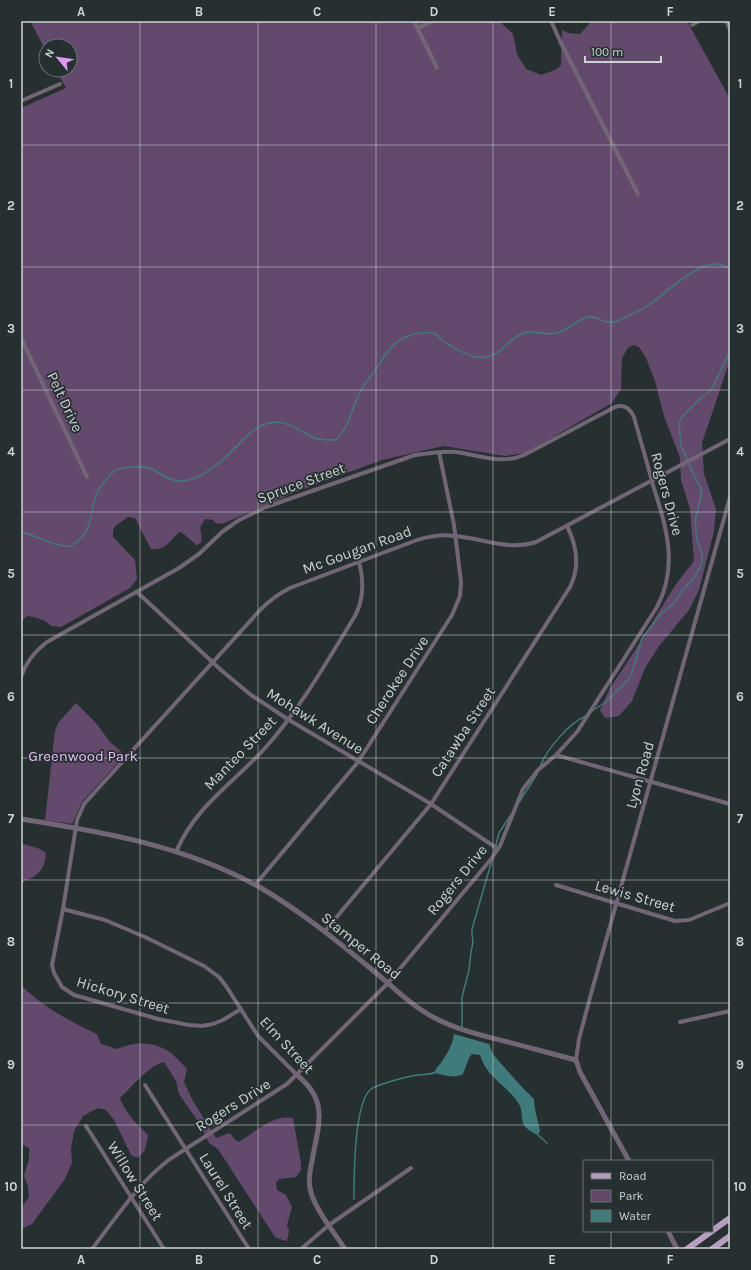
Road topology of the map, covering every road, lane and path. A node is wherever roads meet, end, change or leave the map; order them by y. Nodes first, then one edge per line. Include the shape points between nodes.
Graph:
1 (414, 21) edge
2 (433, 21) edge
3 (551, 21) edge
4 (699, 21) edge
5 (726, 21) edge
6 (692, 25) dead end
7 (418, 28) junction
8 (730, 28) edge
9 (437, 68) dead end
10 (60, 84) dead end
11 (21, 101) edge
12 (638, 194) dead end
13 (21, 338) edge
14 (628, 408) joint
15 (730, 439) edge
16 (439, 452) junction
17 (87, 477) dead end
18 (652, 480) junction
19 (730, 497) edge
20 (567, 526) junction
21 (456, 536) junction
22 (359, 562) junction
23 (137, 592) junction
24 (213, 662) junction
25 (21, 677) edge
26 (289, 720) junction
27 (556, 755) junction
28 (358, 762) junction
29 (650, 782) junction
30 (431, 804) junction
31 (730, 804) edge
32 (21, 819) edge
33 (76, 828) junction
34 (498, 849) junction
35 (176, 852) junction
36 (255, 885) junction
37 (556, 885) dead end
38 (730, 902) edge
39 (616, 904) junction
40 (63, 909) junction
41 (325, 931) junction
42 (388, 983) junction
43 (241, 1009) junction
44 (730, 1011) edge
45 (680, 1022) dead end
46 (576, 1060) junction
47 (296, 1075) junction
48 (145, 1085) dead end
49 (86, 1126) dead end
50 (185, 1149) junction
51 (628, 1160) edge
52 (411, 1168) dead end
53 (132, 1198) junction
54 (730, 1218) edge
55 (329, 1225) junction
56 (713, 1230) edge
57 (668, 1232) edge
58 (711, 1232) edge
59 (730, 1236) edge
60 (92, 1249) edge
61 (164, 1249) edge
62 (249, 1249) edge
63 (301, 1249) edge
64 (345, 1249) edge
65 (677, 1249) edge
66 (687, 1249) edge
67 (712, 1249) edge

1 - 7 street
2 - 7 street
3 - 12 street
4 - 6 street
5 - 8 street
7 - 9 street
10 - 11 street
13 - 17 street, Pelt Drive
14 - 16 street, Spruce Street via 615,407 511,460 497,460 458,452
14 - 18 street, Rogers Drive via 634,417
15 - 18 street, Mc Gougan Road
16 - 21 street, Cherokee Drive
16 - 23 street, Spruce Street via 402,459 266,507 230,526 191,560
18 - 20 street, Mc Gougan Road
18 - 27 street, Rogers Drive via 669,550 669,574 665,591 658,606 577,732
19 - 29 street, Lyon Road
20 - 21 street, Mc Gougan Road via 523,546 509,546
20 - 30 street, Catawba Street via 576,554 573,581
21 - 22 street, Mc Gougan Road via 424,538
21 - 28 street, Cherokee Drive via 461,582 456,606
22 - 24 street, Mc Gougan Road via 276,595
22 - 26 street, Manteo Street via 363,590 358,610
23 - 24 street, Mohawk Avenue
23 - 25 street, Spruce Street via 41,646 26,665
24 - 26 street, Mohawk Avenue via 251,695
24 - 33 street, Mc Gougan Road via 84,804
26 - 28 street, Mohawk Avenue
26 - 35 street, Manteo Street via 258,755 201,810
27 - 29 street
27 - 34 street, Rogers Drive via 538,770 523,789
28 - 30 street, Mohawk Avenue
28 - 36 street, Cherokee Drive
29 - 31 street
29 - 39 street, Lyon Road
30 - 34 street, Mohawk Avenue
30 - 41 street, Catawba Street
32 - 33 street, Stamper Road
33 - 35 street, Stamper Road via 130,838
33 - 40 street, Hickory Street
34 - 42 street, Rogers Drive
35 - 36 street, Stamper Road via 218,867
36 - 41 street, Stamper Road
37 - 39 street, Lewis Street
38 - 39 street, Lewis Street via 689,920 675,921
39 - 46 street, Lyon Road via 581,1032
40 - 43 street, Elm Street via 112,923 204,966 219,977
40 - 43 street, Hickory Street via 52,965 62,987 74,995 158,1019 189,1025 213,1024
41 - 42 street, Stamper Road
42 - 46 street, Stamper Road via 427,1014 455,1027
42 - 47 street, Rogers Drive
43 - 47 street, Elm Street via 258,1036
44 - 45 street
46 - 51 street via 580,1072
47 - 50 street, Rogers Drive via 277,1092
47 - 55 street, Elm Street via 313,1091 319,1107 310,1188 314,1201
48 - 50 street, Laurel Street
49 - 53 street, Willow Street
50 - 53 street, Rogers Drive via 155,1171
50 - 62 street, Laurel Street
52 - 55 street
53 - 60 street, Rogers Drive
53 - 61 street, Willow Street
54 - 56 main road
55 - 63 street
55 - 64 street, Elm Street
57 - 65 street
58 - 66 main road
59 - 67 main road

